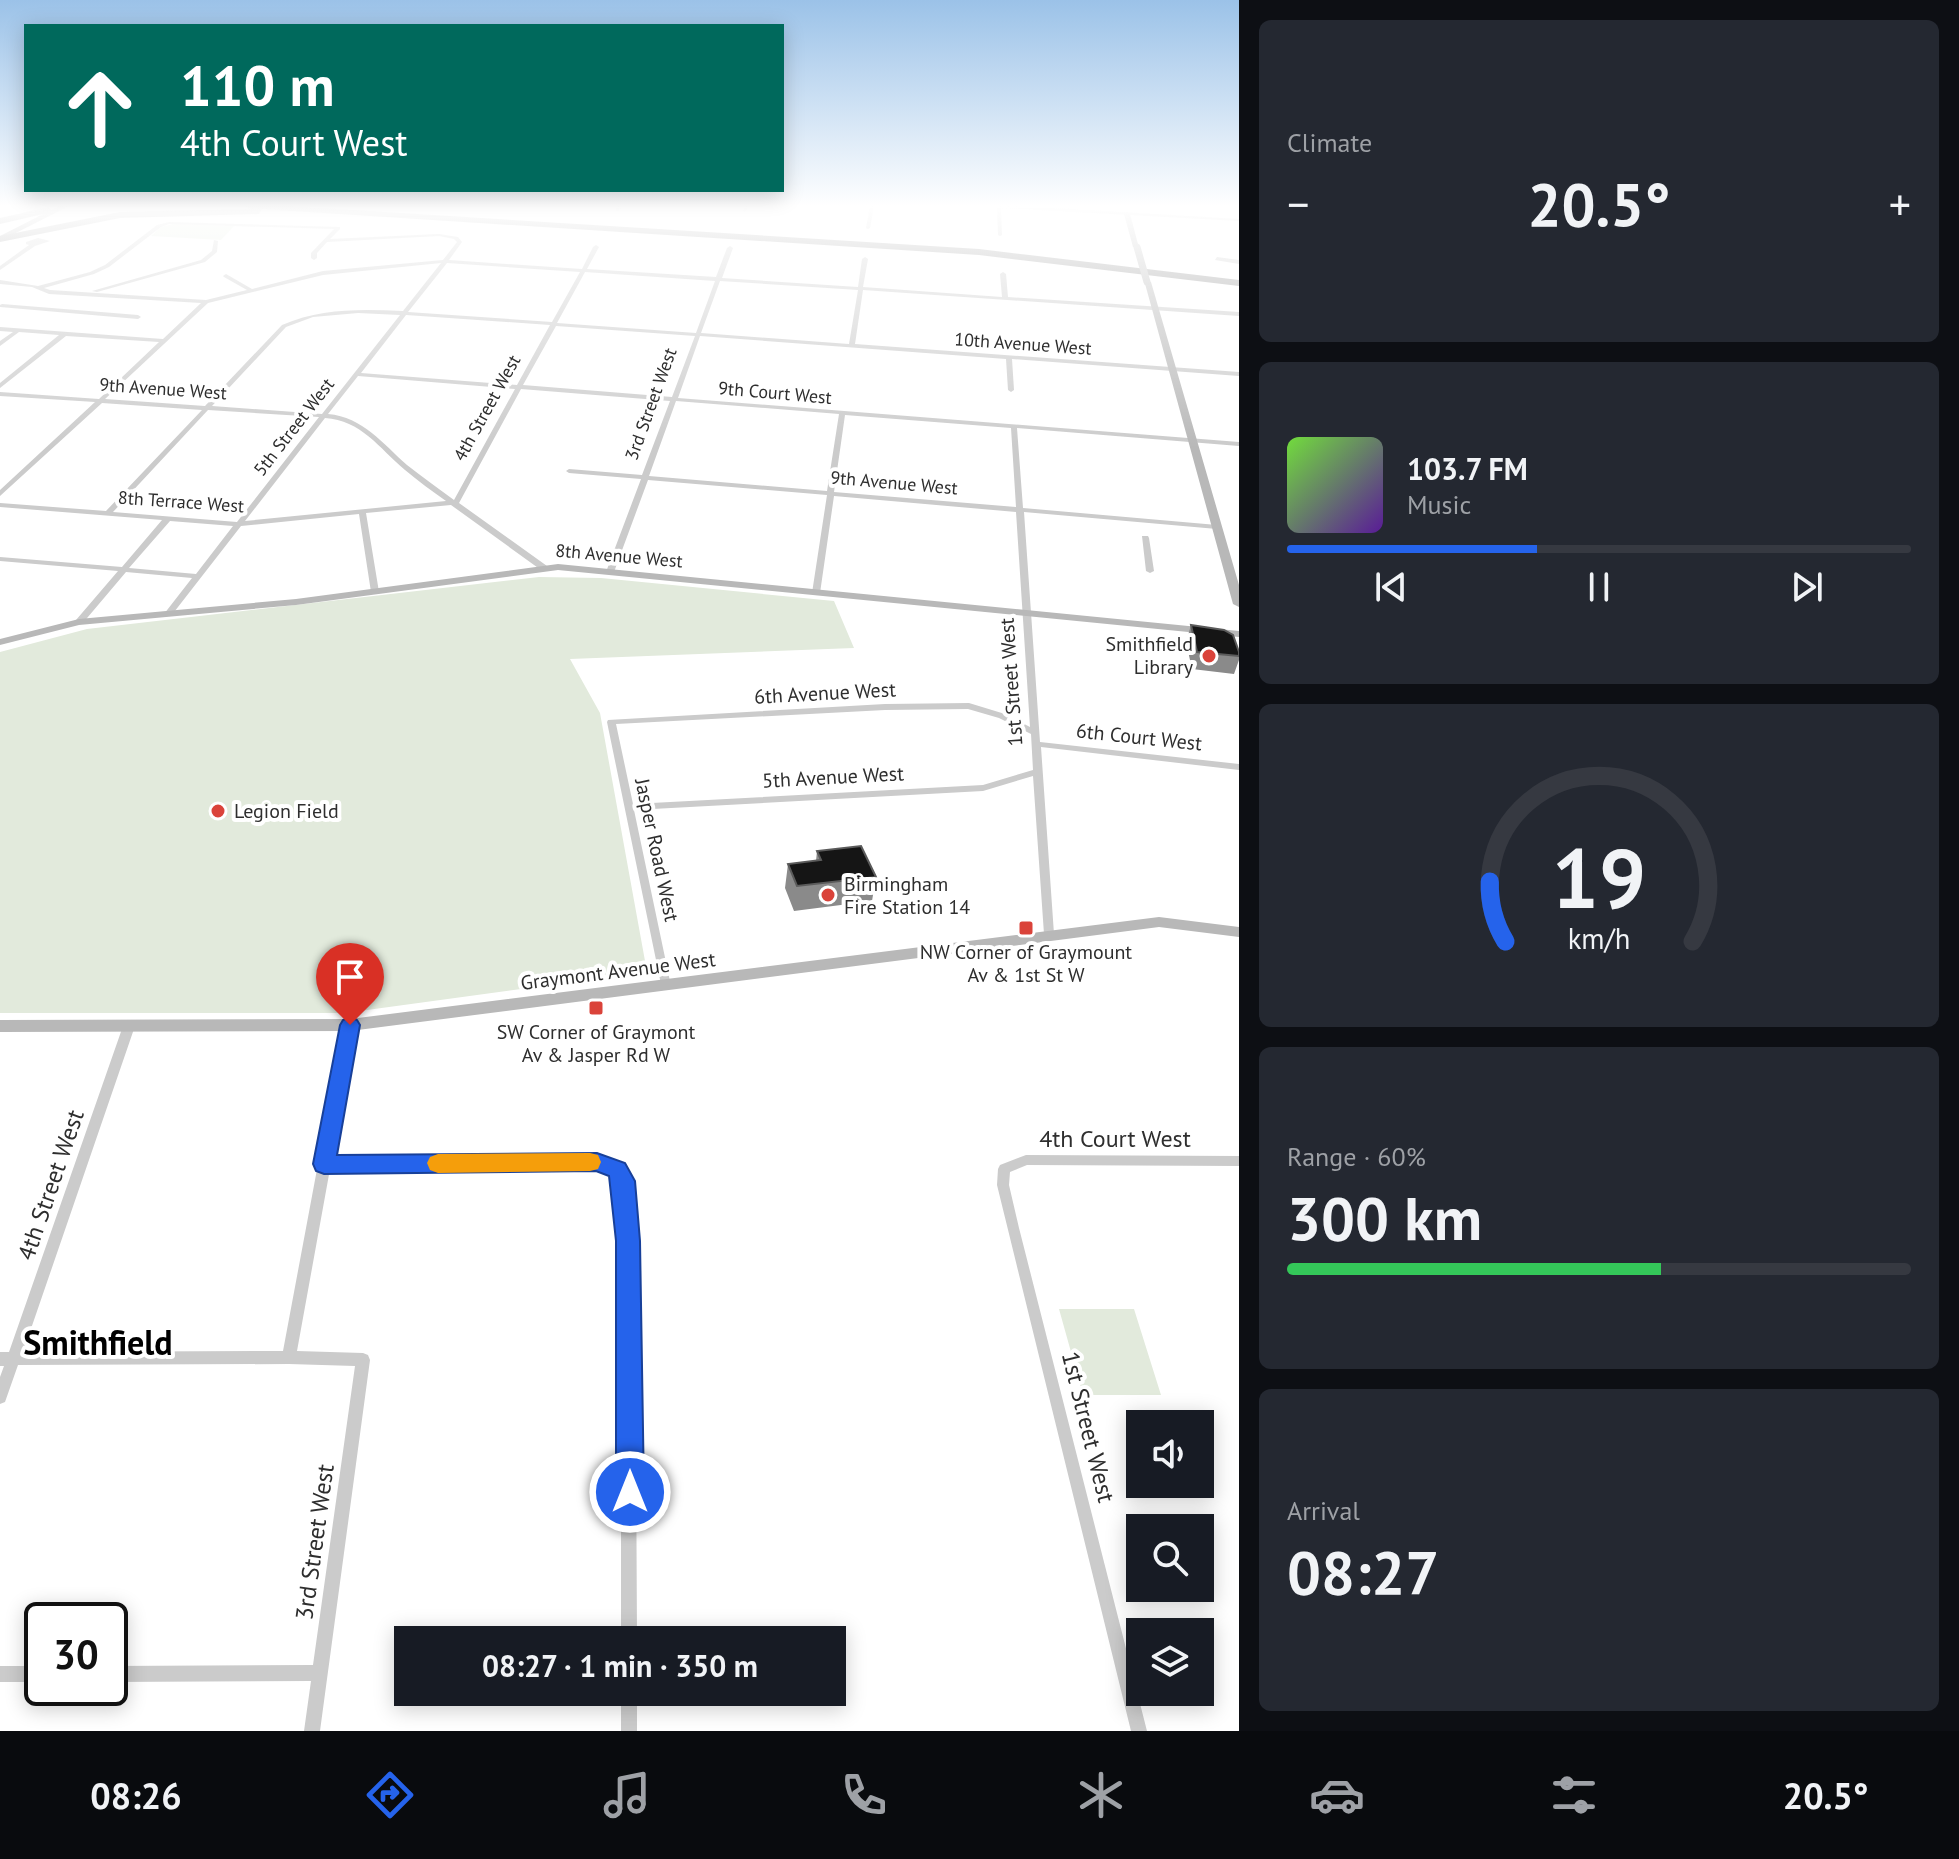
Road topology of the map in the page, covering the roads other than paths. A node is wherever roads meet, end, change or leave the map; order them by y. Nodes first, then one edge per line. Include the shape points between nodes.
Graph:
1 (30, 287) edge
2 (42, 287) edge
3 (111, 287) edge
4 (245, 287) edge
5 (260, 287) edge
6 (425, 287) edge
7 (574, 287) edge
8 (715, 287) edge
9 (829, 287) edge
10 (1004, 287) edge
11 (1148, 287) edge
12 (38, 288) junction
13 (249, 289) junction
14 (861, 289) junction
15 (85, 294) junction
16 (1005, 298) junction
17 (206, 302) junction
18 (2, 306) edge
19 (1155, 309) junction
20 (403, 313) junction
21 (1239, 314) edge
22 (138, 317) dead end
23 (554, 324) junction
24 (0, 329) edge
25 (17, 331) junction
26 (64, 334) junction
27 (698, 335) junction
28 (164, 341) junction
29 (0, 344) edge
30 (852, 346) junction
31 (1009, 357) junction
32 (1172, 370) junction
33 (355, 374) junction
34 (1239, 374) edge
35 (0, 386) edge
36 (519, 387) junction
37 (1011, 390) dead end
38 (0, 394) edge
39 (674, 400) junction
40 (99, 401) junction
41 (206, 408) junction
42 (842, 413) junction
43 (324, 415) junction
44 (1014, 426) junction
45 (1192, 440) junction
46 (1239, 444) edge
47 (569, 471) dead end
48 (645, 477) junction
49 (830, 493) junction
50 (0, 494) edge
51 (456, 502) junction
52 (4, 505) edge
53 (1020, 509) junction
54 (0, 512) edge
55 (362, 512) junction
56 (108, 513) junction
57 (168, 518) junction
58 (238, 524) junction
59 (1217, 527) junction
60 (1145, 538) dead end
61 (0, 559) edge
62 (544, 568) junction
63 (123, 570) junction
64 (1150, 571) dead end
65 (610, 572) junction
66 (197, 576) junction
67 (375, 592) junction
68 (816, 593) junction
69 (1239, 604) edge
70 (1027, 613) junction
71 (168, 614) junction
72 (79, 622) junction
73 (1239, 634) edge
74 (0, 642) edge
75 (611, 722) joint
76 (1035, 738) junction
77 (1239, 767) edge
78 (1037, 772) junction
79 (630, 807) junction
80 (1239, 932) edge
81 (1049, 934) junction
82 (666, 986) junction
83 (350, 1025) junction
84 (0, 1026) edge
85 (129, 1026) junction
86 (1239, 1161) edge
87 (324, 1164) junction
88 (1013, 1228) joint
89 (289, 1357) junction
90 (7, 1359) edge
91 (0, 1397) edge
92 (629, 1626) edge
93 (320, 1673) junction
94 (0, 1674) edge
95 (24, 1674) edge
96 (128, 1674) edge
97 (629, 1706) edge
98 (312, 1731) edge
99 (629, 1731) edge
100 (1139, 1731) edge

1 - 12 street
2 - 12 street
3 - 15 street
4 - 13 street
5 - 13 street
6 - 20 street, 5th Street West
7 - 23 street, 4th Street West
8 - 27 street, 3rd Street West
9 - 14 street
10 - 16 street
11 - 19 main road, bridge
12 - 15 street
13 - 17 street
14 - 16 street
14 - 30 street
15 - 17 street
16 - 19 street
17 - 28 street
18 - 22 street
19 - 21 street
19 - 32 main road
20 - 23 street, 10th Avenue West
20 - 33 street, 5th Street West
20 - 41 street, 10th Avenue West via 345,311 284,326
23 - 27 street, 10th Avenue West
23 - 36 street, 4th Street West
24 - 25 street
25 - 26 street
25 - 29 street
26 - 28 street
26 - 35 street
27 - 30 street, 10th Avenue West
27 - 39 street, 3rd Street West
28 - 40 street
30 - 31 street, 10th Avenue West
31 - 32 street, 10th Avenue West
31 - 37 street
32 - 34 street, 10th Avenue West
32 - 45 main road
33 - 36 street, 9th Court West
33 - 43 street, 5th Street West
36 - 39 street, 9th Court West
36 - 51 street, 4th Street West
38 - 40 street, 9th Avenue West
39 - 42 street, 9th Court West
39 - 48 street, 3rd Street West
40 - 41 street, 9th Avenue West
40 - 50 street
41 - 43 street, 9th Avenue West
41 - 56 street, 10th Avenue West
42 - 44 street, 9th Court West
42 - 49 street
43 - 51 street, 9th Avenue West via 364,427 382,447
43 - 58 street, 5th Street West
44 - 45 street, 9th Court West
44 - 53 street, 1st Street West
45 - 46 street, 9th Court West
45 - 59 main road
47 - 48 street, 9th Avenue West
48 - 49 street, 9th Avenue West
48 - 65 street, 3rd Street West
49 - 53 street, 9th Avenue West
49 - 68 street
51 - 55 street, 8th Terrace West
51 - 62 street, 9th Avenue West
52 - 54 street
52 - 56 street, 8th Terrace West
53 - 59 street, 9th Avenue West
53 - 70 street, 1st Street West
55 - 58 street, 8th Terrace West
55 - 67 street
56 - 57 street, 8th Terrace West
57 - 58 street, 8th Terrace West
57 - 63 street
58 - 66 street, 5th Street West
59 - 69 main road
60 - 64 street
61 - 63 street
62 - 65 main road, 8th Avenue West
62 - 67 main road, 8th Avenue West
63 - 66 street
63 - 72 street
65 - 68 main road, 8th Avenue West
66 - 71 street, 5th Street West
67 - 71 main road, 8th Avenue West
68 - 70 main road, 8th Avenue West
70 - 73 main road, 8th Avenue West
70 - 76 street, 1st Street West
71 - 72 main road, 8th Avenue West
72 - 74 main road, 8th Avenue West
75 - 76 street, 6th Avenue West via 969,706 1002,716
75 - 79 street, Jasper Road West
76 - 77 street, 6th Court West
76 - 78 street, 1st Street West
78 - 79 street, 5th Avenue West via 983,788
78 - 81 street, 1st Street West
79 - 82 street, Jasper Road West
80 - 81 main road, Graymont Avenue West via 1159,922
81 - 82 main road, Graymont Avenue West
82 - 83 main road, Graymont Avenue West
83 - 85 main road, Graymont Avenue West
83 - 87 street
84 - 85 main road, Graymont Avenue West
85 - 90 street, 4th Street West
86 - 88 street, 4th Court West via 1026,1160 1004,1169
87 - 89 street
87 - 92 street via 597,1162 617,1170 623,1181 627,1228
88 - 100 street, 1st Street West
89 - 90 street
89 - 93 street, 3rd Street West via 363,1360
90 - 91 street, 4th Street West
93 - 96 street
93 - 98 street, 3rd Street West
94 - 95 street
97 - 99 street

